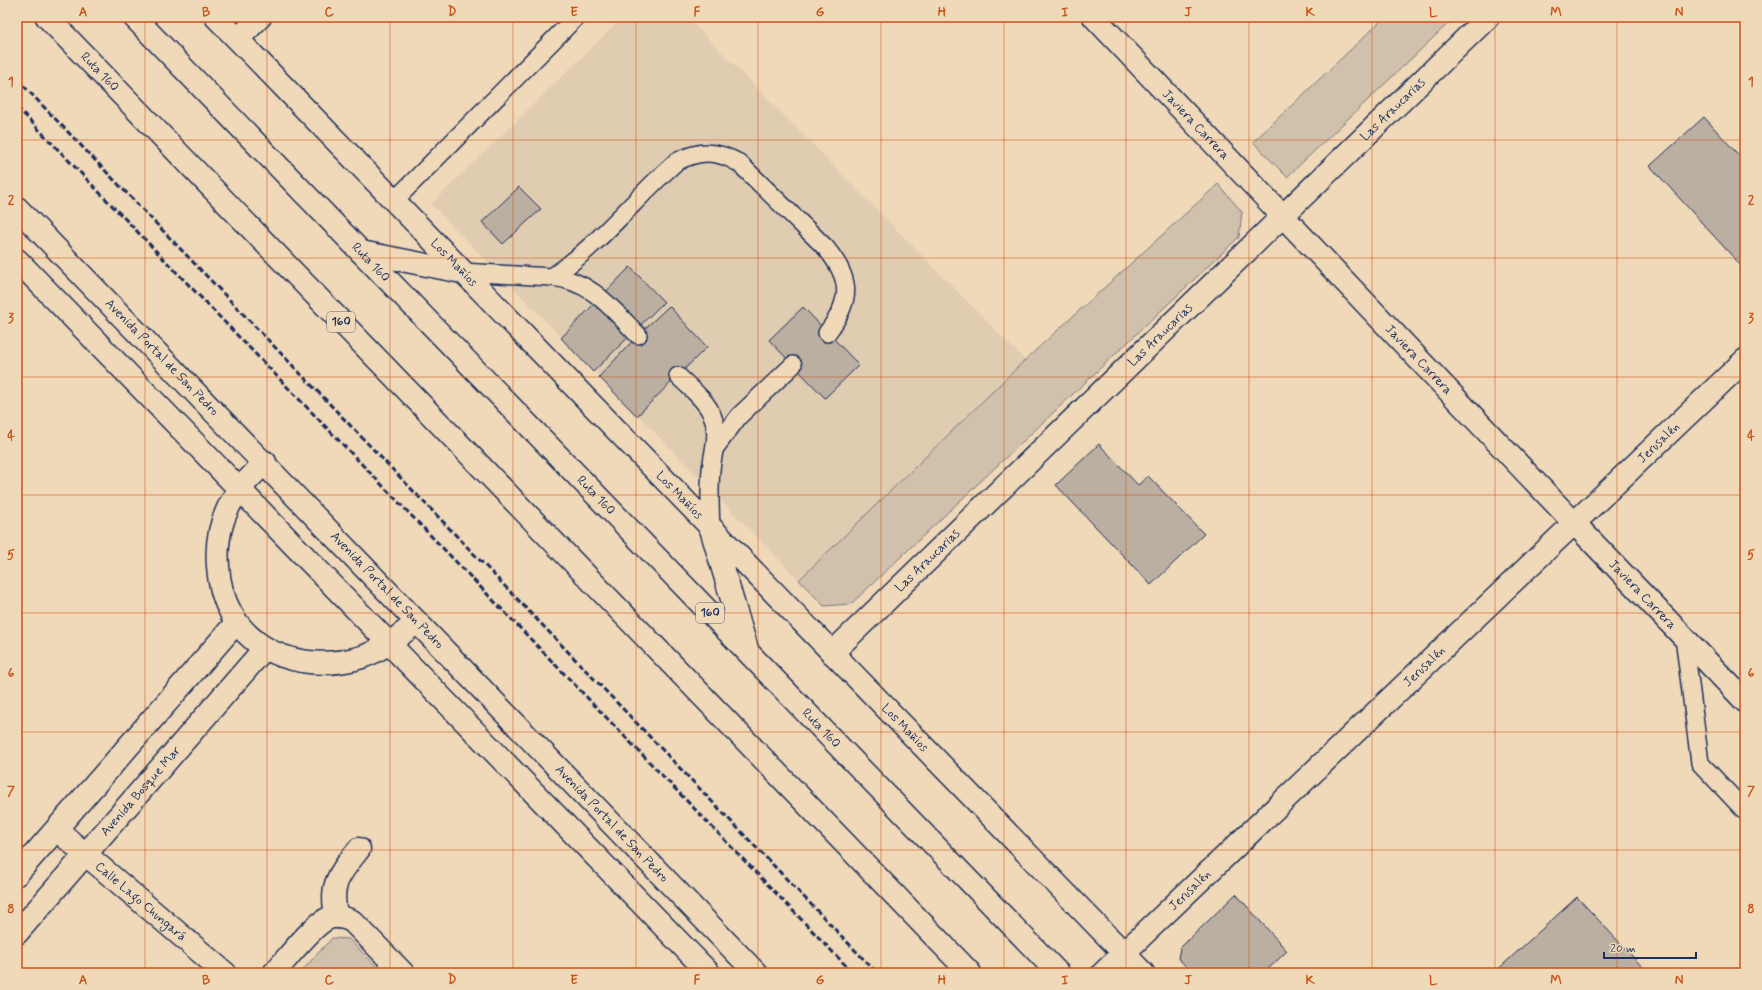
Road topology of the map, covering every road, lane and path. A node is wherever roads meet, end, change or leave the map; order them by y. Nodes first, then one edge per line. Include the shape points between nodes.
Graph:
1 (47, 17) edge
2 (134, 17) edge
3 (216, 17) edge
4 (260, 17) edge
5 (576, 17) edge
6 (1094, 17) edge
7 (1488, 17) edge
8 (238, 39) junction
9 (394, 201) junction
10 (17, 208) edge
11 (1283, 216) junction
12 (361, 252) junction
13 (17, 260) edge
14 (462, 272) junction
15 (552, 277) junction
16 (827, 333) dead end
17 (638, 335) dead end
18 (1745, 360) edge
19 (793, 365) dead end
20 (678, 376) dead end
21 (715, 448) junction
22 (265, 462) junction
23 (239, 490) junction
24 (1574, 523) junction
25 (711, 529) junction
26 (417, 622) junction
27 (236, 623) junction
28 (1684, 638) junction
29 (390, 643) junction
30 (264, 649) junction
31 (748, 652) junction
32 (832, 653) junction
33 (1745, 701) edge
34 (1745, 811) edge
35 (57, 830) junction
36 (359, 849) dead end
37 (86, 854) junction
38 (17, 874) edge
39 (337, 917) junction
40 (17, 933) edge
41 (1124, 953) junction
42 (225, 973) edge
43 (274, 973) edge
44 (403, 973) edge
45 (709, 973) edge
46 (756, 973) edge
47 (970, 973) edge
48 (1058, 973) edge
49 (1103, 973) edge
50 (1143, 973) edge

1 - 47 main road, Ruta 160 / 160
2 - 12 main road, Ruta 160 / 160
3 - 8 main road, Los Mañíos
4 - 8 main road
5 - 9 lane
6 - 11 main road, Javiera Carrera
7 - 11 main road, Las Araucarias
8 - 9 main road, Los Mañíos
9 - 14 main road, Los Mañíos
10 - 22 main road, Avenida Portal de San Pedro
11 - 24 main road, Javiera Carrera
11 - 32 main road, Las Araucarias
12 - 14 main road
12 - 31 main road, Ruta 160 / 160
13 - 23 main road
14 - 15 lane
14 - 25 main road, Los Mañíos
15 - 16 lane via 587,250 676,162 702,153 715,153 728,156 739,163 826,248 842,271 846,295 840,317
15 - 17 lane via 578,283 590,289
18 - 24 main road, Jerusalén
19 - 21 lane via 739,416
20 - 21 lane via 706,404 712,414 717,436
21 - 25 lane via 711,469
22 - 23 main road
22 - 26 main road, Avenida Portal de San Pedro
23 - 27 main road via 223,522 218,539 217,557 222,592
23 - 29 main road
24 - 28 main road, Javiera Carrera
24 - 41 main road, Jerusalén
25 - 31 main road
25 - 32 main road, Los Mañíos
26 - 29 main road
26 - 46 main road, Avenida Portal de San Pedro
27 - 30 main road via 247,636
27 - 35 main road
28 - 33 main road, Javiera Carrera
28 - 34 lane via 1700,763
29 - 30 main road via 356,659 326,663 305,662
29 - 45 main road
30 - 37 main road, Avenida Bosque Mar
31 - 48 main road, Ruta 160 / 160
32 - 41 main road, Los Mañíos
35 - 37 main road, Calle Lago Chungará
35 - 38 main road
36 - 39 main road via 336,879 333,894
37 - 40 main road, Avenida Bosque Mar
37 - 42 main road, Calle Lago Chungará
39 - 43 main road via 318,925
39 - 44 main road via 352,922
41 - 49 main road, Jerusalén
41 - 50 main road, Los Mañíos

